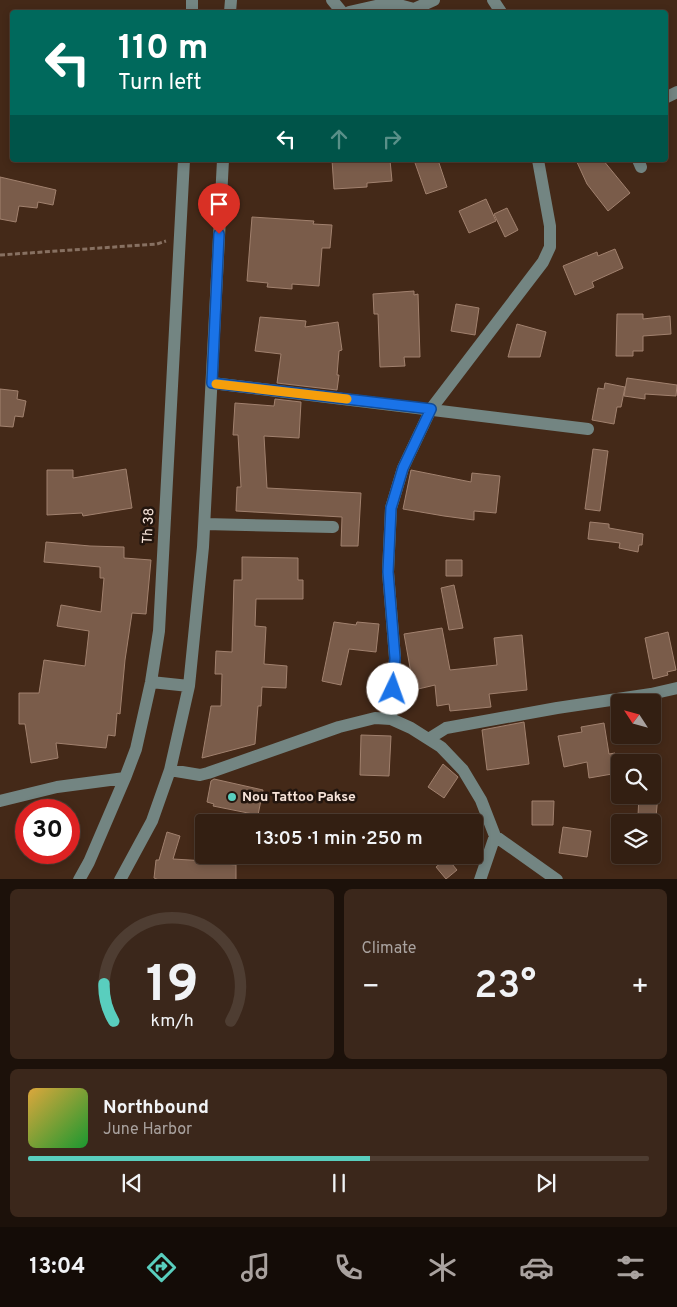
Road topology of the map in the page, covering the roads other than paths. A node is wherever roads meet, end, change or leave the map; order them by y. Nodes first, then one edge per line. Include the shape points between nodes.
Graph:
1 (332, 0) edge
2 (434, 0) edge
3 (340, 10) edge
4 (358, 10) edge
5 (184, 162) edge
6 (223, 162) edge
7 (539, 162) edge
8 (212, 383) junction
9 (431, 409) junction
10 (588, 429) dead end
11 (204, 524) junction
12 (333, 527) dead end
13 (152, 682) junction
14 (189, 686) junction
15 (677, 688) edge
16 (391, 719) junction
17 (430, 738) junction
18 (170, 770) junction
19 (125, 778) junction
20 (0, 801) edge
21 (495, 836) junction
22 (80, 879) edge
23 (121, 879) edge
24 (480, 879) edge
25 (556, 879) edge

1 - 3 street
2 - 4 street via 414,9 385,4
5 - 13 street, Th 38 via 159,631
6 - 8 street
7 - 9 street via 550,226 550,247 543,262
8 - 9 street
8 - 11 street
9 - 10 street
9 - 16 street via 403,468 391,508 388,572 395,658
11 - 12 street
11 - 14 street
13 - 14 street
13 - 19 street, Th 38 via 136,749
14 - 18 street
15 - 17 street via 446,728
16 - 17 street
16 - 18 street via 375,718 339,726 200,775
17 - 21 street via 463,770 481,800
18 - 23 street via 152,821
19 - 20 street via 57,787
19 - 22 street, Th 38
21 - 24 street
21 - 25 street

